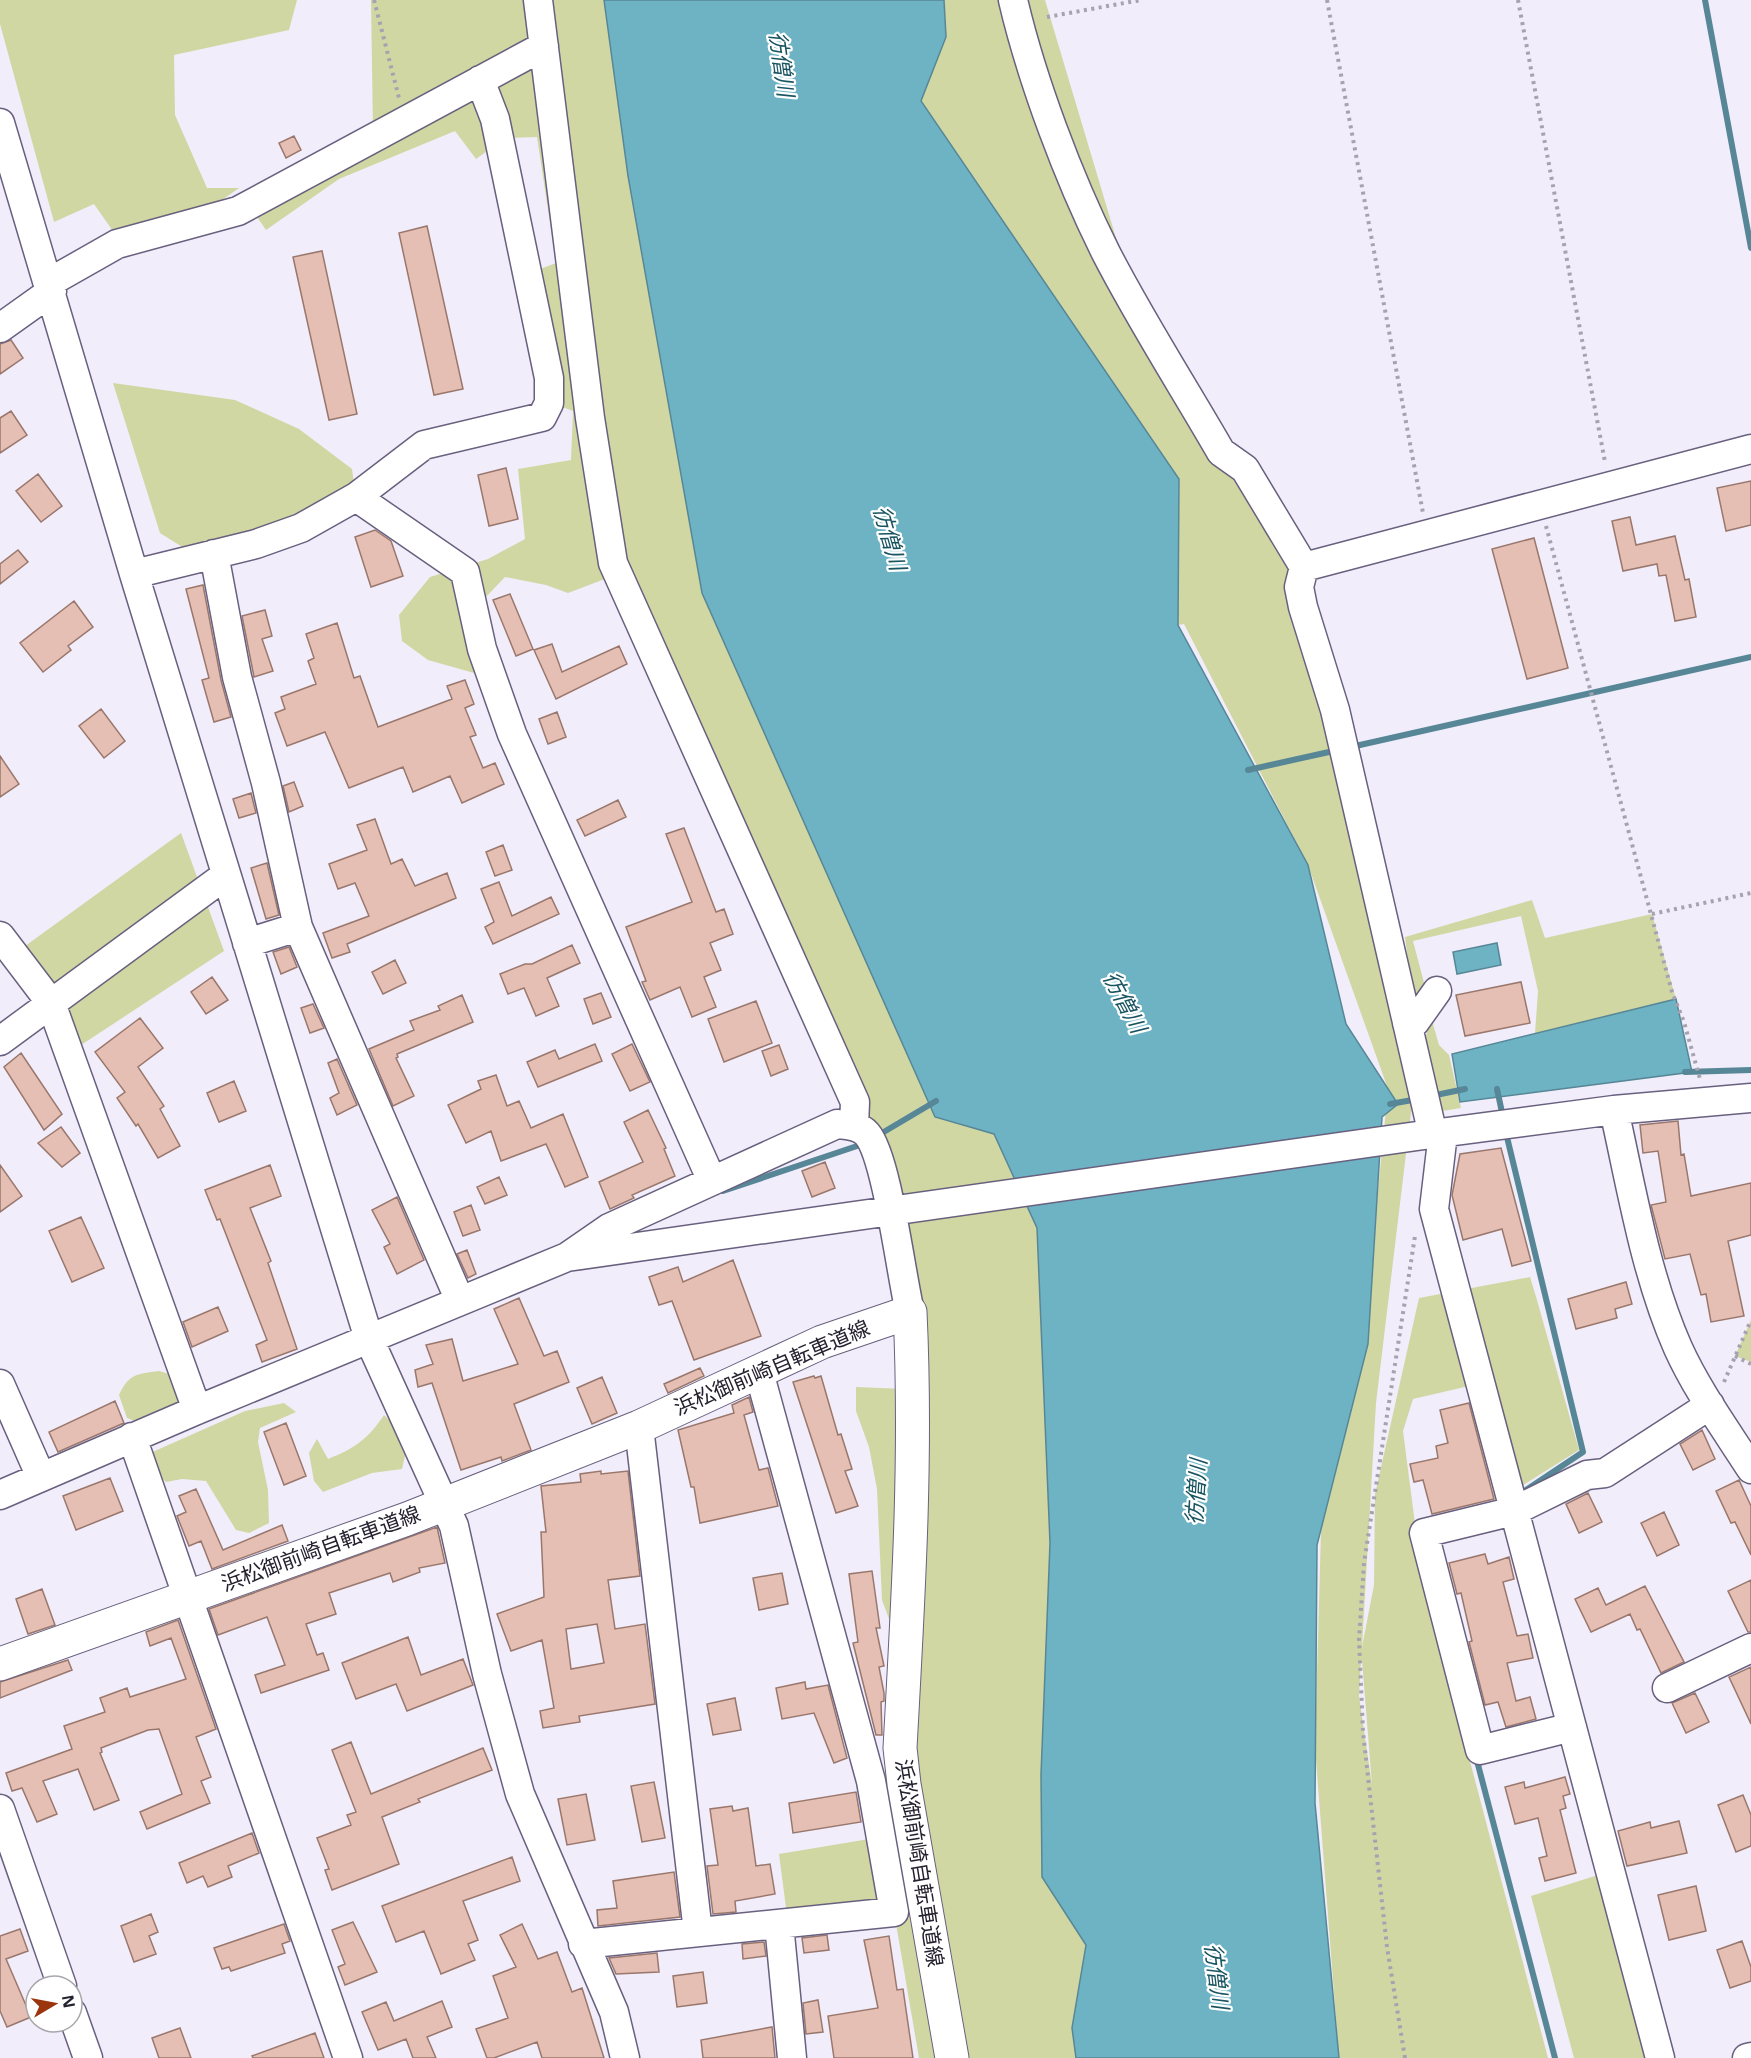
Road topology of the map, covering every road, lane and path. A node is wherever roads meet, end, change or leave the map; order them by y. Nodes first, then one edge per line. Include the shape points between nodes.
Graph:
1 (374, 0) edge
2 (538, 0) edge
3 (1013, 0) edge
4 (1141, 0) edge
5 (1327, 0) edge
6 (1518, 0) edge
7 (1047, 16) dead end
8 (544, 46) junction
9 (480, 80) junction
10 (405, 121) junction
11 (0, 123) edge
12 (51, 286) junction
13 (0, 328) edge
14 (1751, 449) edge
15 (1610, 487) junction
16 (356, 497) junction
17 (1540, 505) junction
18 (1427, 534) junction
19 (214, 554) junction
20 (1304, 567) junction
21 (134, 574) junction
22 (226, 875) junction
23 (1751, 893) edge
24 (1652, 914) junction
25 (298, 927) junction
26 (0, 936) edge
27 (247, 943) junction
28 (1437, 991) dead end
29 (51, 1003) junction
30 (1407, 1023) junction
31 (0, 1041) edge
32 (1751, 1098) edge
33 (1706, 1102) junction
34 (1614, 1110) junction
35 (854, 1126) junction
36 (1431, 1135) junction
37 (712, 1181) junction
38 (897, 1210) junction
39 (1417, 1225) dead end
40 (567, 1257) junction
41 (460, 1301) junction
42 (910, 1312) junction
43 (1751, 1320) edge
44 (369, 1339) junction
45 (1735, 1356) junction
46 (1751, 1364) edge
47 (759, 1372) junction
48 (0, 1384) edge
49 (1711, 1407) junction
50 (197, 1410) junction
51 (639, 1426) junction
52 (132, 1437) junction
53 (1751, 1469) edge
54 (41, 1477) junction
55 (0, 1495) edge
56 (444, 1503) junction
57 (1514, 1511) junction
58 (187, 1597) junction
59 (1751, 1648) edge
60 (0, 1664) edge
61 (1667, 1688) dead end
62 (1572, 1727) junction
63 (0, 1809) edge
64 (779, 1924) junction
65 (698, 1932) junction
66 (584, 1944) junction
67 (58, 1974) edge
68 (79, 2034) edge
69 (88, 2058) edge
70 (348, 2058) edge
71 (625, 2058) edge
72 (792, 2058) edge
73 (952, 2058) edge
74 (1405, 2058) edge
75 (1660, 2058) edge

1 - 10 path
2 - 8 street
3 - 20 street via 1023,42 1065,157 1106,253 1221,452 1245,469
4 - 7 path
5 - 18 path
6 - 15 path
8 - 9 street
8 - 35 street via 590,418 614,563 855,1102
9 - 10 street
9 - 16 street via 497,129 549,378 549,403 542,417 424,445
10 - 12 street via 238,211 117,244
11 - 12 street
12 - 13 street
12 - 21 street
14 - 15 street
15 - 17 street
16 - 19 street via 301,528
16 - 37 street via 465,572 482,649 512,734
17 - 18 street
17 - 24 path
18 - 20 street
19 - 21 street
19 - 25 street via 237,677 266,783
20 - 30 street via 1299,587 1303,607 1335,710
21 - 22 street
22 - 27 street
22 - 29 street
23 - 24 path
24 - 33 path
25 - 27 street
25 - 41 street
26 - 29 street
27 - 44 street
28 - 30 street via 1415,1022
29 - 31 street
29 - 50 street
30 - 36 street
32 - 33 street
33 - 34 street
34 - 36 street
34 - 49 street via 1647,1260 1678,1348
35 - 37 street via 837,1125
35 - 38 street via 866,1134 880,1160
36 - 38 street
36 - 57 street via 1434,1209
37 - 40 street via 609,1228
38 - 40 street
38 - 42 street
39 - 74 path via 1364,1563 1359,1639 1363,1732 1387,1947
40 - 41 street
41 - 44 street
42 - 47 main road, 浜松御前崎自転車道線 via 822,1342
42 - 73 main road, 浜松御前崎自転車道線 via 913,1508 900,1748
43 - 45 path
44 - 50 street
44 - 56 street
45 - 46 path
45 - 49 path
47 - 51 main road, 浜松御前崎自転車道線
47 - 64 street via 871,1781 894,1912
48 - 54 street
49 - 53 street
49 - 57 street via 1605,1473 1587,1475
50 - 52 street
51 - 56 main road, 浜松御前崎自転車道線
51 - 65 street
52 - 54 street
52 - 58 street
54 - 55 street
56 - 58 main road, 浜松御前崎自転車道線 via 358,1538
56 - 66 street via 454,1527 513,1772
57 - 62 street
57 - 62 street via 1424,1533 1480,1750
58 - 60 main road, 浜松御前崎自転車道線
58 - 70 street
59 - 61 street
62 - 75 street
63 - 67 street
64 - 65 street
64 - 72 street
65 - 66 street
66 - 71 street via 614,2012
68 - 69 street

